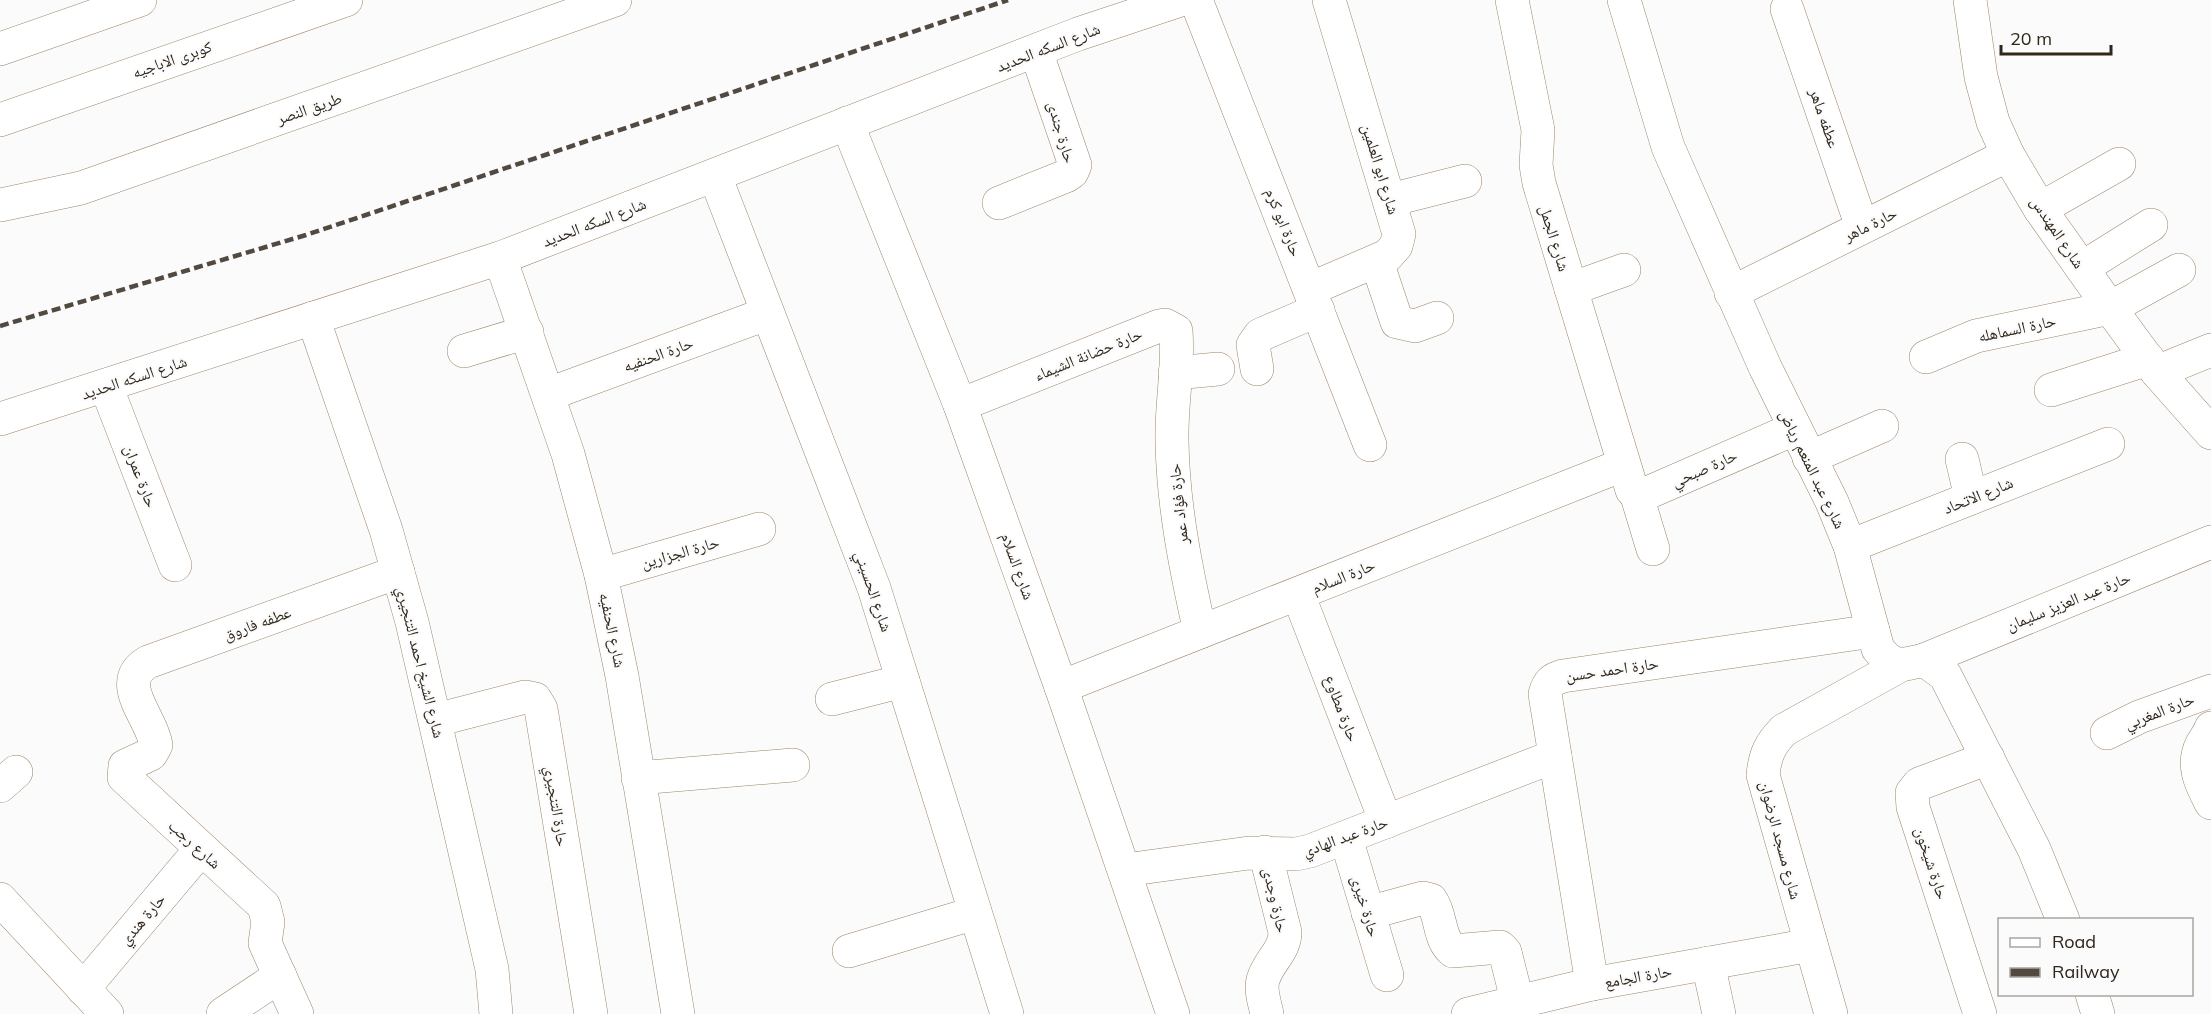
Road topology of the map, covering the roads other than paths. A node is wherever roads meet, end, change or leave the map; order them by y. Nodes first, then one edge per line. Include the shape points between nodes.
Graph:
1 (140, 0) edge
2 (346, 0) edge
3 (615, 0) edge
4 (1180, 0) edge
5 (1196, 0) edge
6 (1329, 0) edge
7 (1512, 0) edge
8 (1624, 0) edge
9 (1970, 0) edge
10 (1787, 9) dead end
11 (0, 49) edge
12 (1036, 51) junction
13 (0, 120) edge
14 (847, 123) junction
15 (2008, 155) junction
16 (2119, 164) dead end
17 (715, 176) junction
18 (1465, 182) dead end
19 (1390, 200) junction
20 (999, 202) dead end
21 (0, 205) edge
22 (2040, 209) junction
23 (2151, 225) dead end
24 (1862, 227) junction
25 (500, 258) junction
26 (1377, 262) junction
27 (2082, 268) junction
28 (1624, 270) dead end
29 (2179, 270) dead end
30 (1571, 289) junction
31 (1731, 293) junction
32 (1314, 299) junction
33 (2110, 308) junction
34 (766, 314) junction
35 (313, 318) junction
36 (1437, 318) dead end
37 (527, 332) junction
38 (2211, 350) edge
39 (464, 351) dead end
40 (1926, 357) dead end
41 (2152, 365) junction
42 (1218, 369) dead end
43 (1257, 369) dead end
44 (1175, 374) junction
45 (106, 386) junction
46 (2051, 390) dead end
47 (549, 394) junction
48 (960, 405) junction
49 (0, 419) edge
50 (1882, 426) dead end
51 (1794, 429) junction
52 (2211, 433) edge
53 (2108, 444) dead end
54 (1370, 445) dead end
55 (1809, 458) junction
56 (1962, 459) dead end
57 (1631, 482) junction
58 (1971, 498) junction
59 (759, 529) dead end
60 (2211, 542) edge
61 (1850, 546) junction
62 (1653, 549) dead end
63 (176, 566) dead end
64 (398, 572) junction
65 (601, 575) junction
66 (1298, 594) junction
67 (1200, 632) junction
68 (1873, 632) junction
69 (1913, 662) junction
70 (903, 681) junction
71 (1061, 687) junction
72 (133, 690) joint
73 (2211, 691) edge
74 (832, 699) dead end
75 (436, 720) junction
76 (2211, 728) edge
77 (2107, 733) dead end
78 (1555, 756) junction
79 (1988, 758) junction
80 (793, 765) dead end
81 (638, 778) junction
82 (2211, 802) edge
83 (1386, 822) junction
84 (1346, 838) junction
85 (201, 849) junction
86 (1265, 852) junction
87 (1125, 870) junction
88 (0, 899) edge
89 (975, 913) junction
90 (1368, 913) junction
91 (2062, 918) edge
92 (1811, 945) junction
93 (849, 951) dead end
94 (1708, 963) junction
95 (1387, 975) dead end
96 (280, 976) junction
97 (1592, 984) junction
98 (83, 989) junction
99 (2093, 996) edge
100 (1517, 1000) junction
101 (106, 1014) edge
102 (223, 1014) edge
103 (297, 1014) edge
104 (496, 1014) edge
105 (591, 1014) edge
106 (678, 1014) edge
107 (1007, 1014) edge
108 (1173, 1014) edge
109 (1266, 1014) edge
110 (1467, 1014) edge
111 (1719, 1014) edge
112 (1831, 1014) edge
113 (1980, 1014) edge
114 (2098, 1014) edge

1 - 11 main road
2 - 13 main road, كوبرى الاباجيه
3 - 21 main road, طريق النصر via 81,188
4 - 12 main road, شارع السكه الحديد
5 - 32 main road, حارة ابو كرم
6 - 19 main road, شارع ابو العلمين
7 - 30 main road, شارع الجمل via 1538,130 1539,183
8 - 31 main road, شارع عبد المنعم رياض via 1668,147
9 - 15 main road, شارع المهندس via 1981,77
10 - 24 main road, عطفه ماهر
12 - 14 main road, شارع السكه الحديد
12 - 20 main road, حارة جندى via 1075,165 1066,176
14 - 17 main road, شارع السكه الحديد
14 - 48 main road, شارع السلام
15 - 22 main road, شارع المهندس
15 - 24 main road, حارة ماهر
16 - 22 main road
17 - 25 main road, شارع السكه الحديد
17 - 34 main road, شارع الحسيني
18 - 19 main road
19 - 26 main road, شارع ابو العلمين via 1400,234 1396,246
22 - 27 main road, شارع المهندس
23 - 27 main road
24 - 31 main road, حارة ماهر
25 - 35 main road, شارع السكه الحديد
25 - 37 main road, شارع الحنفيه
26 - 32 main road, شارع ابو العلمين
26 - 36 main road via 1397,322 1415,326
27 - 33 main road, شارع المهندس
28 - 30 main road
29 - 33 main road, حارة السماهله
30 - 57 main road, شارع الجمل
31 - 51 main road, شارع عبد المنعم رياض
32 - 43 main road, شارع ابو العلمين via 1260,335 1254,345
32 - 54 main road, حارة ابو كرم
33 - 40 main road, حارة السماهله via 1976,336
33 - 41 main road, شارع المهندس
34 - 47 main road, حارة الحنفيه
34 - 70 main road, شارع الحسيني via 847,513
35 - 45 main road, شارع السكه الحديد
35 - 64 main road, شارع الشيخ احمد التنجيري
37 - 39 main road
37 - 47 main road, شارع الحنفيه
38 - 41 main road
41 - 46 main road
41 - 52 main road, شارع المهندس
42 - 44 main road
44 - 48 main road, حارة حضانة الشيماء via 1176,330 1165,325
44 - 67 main road, حارة فؤاد عمر via 1172,442 1176,506
45 - 49 main road, شارع السكه الحديد
45 - 63 main road, حارة عمران
47 - 65 main road, شارع الحنفيه
48 - 71 main road, شارع السلام
50 - 55 main road
51 - 55 main road, شارع عبد المنعم رياض
51 - 57 main road, حارة صبحي via 1645,494
53 - 58 main road, شارع الاتحاد
55 - 61 main road, شارع عبد المنعم رياض
56 - 58 main road
57 - 62 main road, شارع الجمل
57 - 66 main road, حارة السلام via 1620,469 1610,471
58 - 61 main road, شارع الاتحاد
59 - 65 main road, حارة الجزارين
60 - 69 main road, حارة عبد العزيز سليمان
61 - 68 main road, شارع عبد المنعم رياض
64 - 72 main road, عطفه فاروق via 148,662 138,668
64 - 75 main road, شارع الشيخ احمد التنجيري
65 - 81 main road, شارع الحنفيه
66 - 67 main road, حارة السلام
66 - 83 main road, حارة مطاوع
67 - 71 main road, حارة السلام
68 - 69 main road, شارع عبد المنعم رياض via 1878,649 1888,661
68 - 78 main road, حارة احمد حسن via 1553,679 1545,694
69 - 79 main road, شارع عبد المنعم رياض via 1945,675
69 - 92 main road, شارع مسجد الرضوان via 1784,730 1771,743 1765,757 1763,775
70 - 74 main road
70 - 89 main road, شارع الحسيني
71 - 87 main road, شارع السلام
72 - 85 main road, شارع رجب via 156,746 151,754 125,766 124,777
73 - 77 main road, حارة المغربي
75 - 104 main road, شارع الشيخ احمد التنجيري via 492,969
75 - 105 main road, حارة التنجيري via 525,697 535,699 541,709
76 - 82 main road via 2200,746 2196,763 2199,780
78 - 83 main road, حارة عبد الهادي
78 - 97 main road, حارة احمد حسن
79 - 91 main road, شارع عبد المنعم رياض via 2034,849
79 - 113 main road, حارة شيخون via 1919,784 1912,793 1913,807
80 - 81 main road
81 - 106 main road, شارع الحنفيه
83 - 84 main road, حارة عبد الهادي
84 - 86 main road, حارة عبد الهادي via 1303,853
84 - 90 main road, حارة خيرى
85 - 96 main road, شارع رجب via 264,906 268,922 265,943
85 - 98 main road, حارة هندي
86 - 87 main road, حارة عبد الهادي
86 - 109 main road, حارة وجدى via 1285,932 1285,943 1262,982
87 - 108 main road, شارع السلام
88 - 98 main road
89 - 93 main road
89 - 107 main road, شارع الحسيني
90 - 95 main road, حارة خيرى
90 - 100 main road via 1423,898 1431,900 1446,946 1452,951 1500,947
92 - 94 main road, حارة الجامع
92 - 112 main road, شارع مسجد الرضوان
94 - 97 main road, حارة الجامع
94 - 111 main road
96 - 102 main road
96 - 103 main road, شارع رجب
97 - 100 main road, حارة الجامع
98 - 101 main road
99 - 114 main road
100 - 110 main road, حارة الجامع

